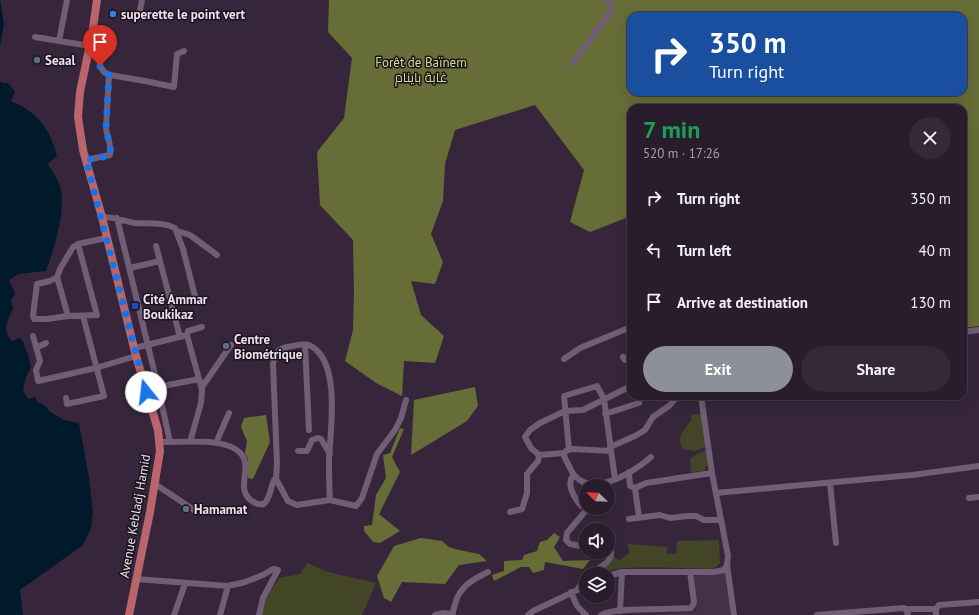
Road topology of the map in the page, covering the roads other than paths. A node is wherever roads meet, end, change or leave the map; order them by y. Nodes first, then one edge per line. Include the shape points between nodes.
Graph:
1 (67, 0) edge
2 (97, 0) edge
3 (142, 0) edge
4 (606, 0) edge
5 (166, 16) dead end
6 (92, 35) junction
7 (35, 37) dead end
8 (59, 41) junction
9 (90, 46) junction
10 (184, 52) dead end
11 (573, 63) dead end
12 (109, 75) junction
13 (86, 160) junction
14 (102, 217) junction
15 (118, 218) junction
16 (177, 231) junction
17 (106, 238) junction
18 (78, 244) junction
19 (156, 246) dead end
20 (217, 255) dead end
21 (160, 261) junction
22 (130, 268) junction
23 (57, 277) junction
24 (196, 300) dead end
25 (68, 316) junction
26 (83, 316) junction
27 (202, 327) dead end
28 (627, 329) edge
29 (979, 330) edge
30 (967, 332) edge
31 (187, 335) junction
32 (33, 336) dead end
33 (180, 337) junction
34 (46, 344) dead end
35 (305, 344) junction
36 (147, 345) junction
37 (231, 345) dead end
38 (36, 348) junction
39 (136, 352) junction
40 (623, 358) dead end
41 (564, 359) dead end
42 (627, 360) edge
43 (96, 368) junction
44 (199, 379) junction
45 (158, 387) junction
46 (202, 387) junction
47 (627, 388) edge
48 (66, 398) dead end
49 (604, 399) junction
50 (406, 400) dead end
51 (674, 400) edge
52 (702, 400) edge
53 (639, 403) dead end
54 (565, 411) junction
55 (229, 413) dead end
56 (606, 414) junction
57 (309, 430) dead end
58 (159, 442) junction
59 (170, 442) junction
60 (190, 442) junction
61 (216, 443) junction
62 (610, 449) junction
63 (298, 451) dead end
64 (567, 452) junction
65 (330, 454) junction
66 (539, 455) junction
67 (651, 457) dead end
68 (979, 466) edge
69 (629, 472) junction
70 (712, 473) junction
71 (573, 475) junction
72 (615, 478) joint
73 (276, 479) junction
74 (579, 480) edge
75 (830, 483) junction
76 (155, 484) junction
77 (635, 488) junction
78 (716, 493) junction
79 (979, 497) edge
80 (969, 498) dead end
81 (330, 500) junction
82 (579, 504) edge
83 (194, 510) dead end
84 (510, 512) dead end
85 (582, 515) edge
86 (639, 518) junction
87 (629, 519) dead end
88 (721, 520) junction
89 (836, 543) dead end
90 (579, 546) edge
91 (609, 559) edge
92 (727, 565) junction
93 (600, 567) edge
94 (488, 572) dead end
95 (622, 572) junction
96 (690, 572) junction
97 (615, 574) edge
98 (136, 579) junction
99 (185, 584) junction
100 (228, 586) junction
101 (578, 589) edge
102 (570, 592) junction
103 (979, 602) edge
104 (536, 610) junction
105 (620, 611) junction
106 (906, 612) edge
107 (936, 612) edge
108 (453, 614) edge
109 (129, 615) edge
110 (174, 615) edge
111 (220, 615) edge
112 (259, 615) edge
113 (435, 615) edge
114 (528, 615) edge
115 (543, 615) edge
116 (586, 615) edge
117 (601, 615) edge
118 (734, 615) edge
119 (817, 615) edge

1 - 8 street
2 - 6 main road, Avenue Kebladj Hamid
3 - 5 street via 139,15
4 - 11 street via 611,4 610,13
6 - 9 main road, Avenue Kebladj Hamid
6 - 12 street via 99,49 101,69
7 - 8 street
8 - 9 street
9 - 13 main road, Avenue Kebladj Hamid via 80,92 78,117
10 - 12 street via 177,54 174,87
12 - 13 street via 106,128 110,155
13 - 14 main road, Avenue Kebladj Hamid
14 - 15 street
14 - 17 main road, Avenue Kebladj Hamid
15 - 16 street via 171,226
15 - 22 street
16 - 20 street via 190,235
16 - 24 street
17 - 18 street
17 - 39 main road, Avenue Kebladj Hamid
18 - 23 street via 73,247
18 - 26 street via 97,314
19 - 21 street
21 - 22 street
21 - 33 street
22 - 36 street
23 - 25 street
23 - 25 street via 36,284 34,319
25 - 26 street
26 - 43 street
27 - 31 street via 188,331
28 - 41 street via 580,348
29 - 30 street
31 - 33 street
31 - 44 street
32 - 38 street
33 - 36 street
34 - 38 street
35 - 57 street
35 - 65 street via 322,356 327,365 332,418
35 - 73 street via 281,348 274,356
36 - 39 street
36 - 45 street
37 - 46 street
38 - 43 street via 40,361 36,370 38,381
39 - 43 street
39 - 58 main road, Avenue Kebladj Hamid via 158,430
40 - 42 street
43 - 48 street via 104,396 68,404
44 - 45 street
44 - 46 street
45 - 59 street
46 - 60 street via 201,403
47 - 49 street
49 - 54 street via 584,410
49 - 54 street via 597,386 564,396
49 - 56 street
50 - 81 street via 395,430 377,454 362,498 356,506
51 - 62 street via 653,417 645,430
52 - 70 street
53 - 56 street
54 - 64 street
54 - 66 street via 540,423 525,437 531,448
55 - 61 street
56 - 62 street
58 - 59 street
58 - 76 main road, Avenue Kebladj Hamid
59 - 60 street
60 - 61 street
61 - 73 street via 232,447 243,456 244,488 254,503 264,504
62 - 64 street
62 - 72 street
63 - 65 street via 307,451 312,440 318,438
64 - 66 street
64 - 71 street via 564,457
65 - 81 street
66 - 84 street via 538,461 527,474 527,493 522,508
67 - 69 street
68 - 75 street
69 - 72 street
69 - 77 street via 630,486
70 - 77 street via 652,482
70 - 78 street
71 - 74 street
71 - 82 street via 570,486
73 - 81 street via 288,501 297,505
75 - 78 street
75 - 89 street
76 - 83 street
76 - 98 main road, Avenue Kebladj Hamid
77 - 86 street
78 - 88 street
79 - 80 street
85 - 90 street via 567,533 566,540 570,544
86 - 87 street
86 - 88 street via 660,515 670,518 696,516 704,520
88 - 92 street via 728,556
91 - 93 street
92 - 96 street via 724,570 714,572
92 - 118 street
94 - 108 street via 472,580 463,590
95 - 96 street
95 - 97 street
95 - 105 street
96 - 105 street via 694,602 692,607
98 - 99 street
98 - 109 main road, Avenue Kebladj Hamid
99 - 100 street
99 - 110 street
100 - 111 street
100 - 112 street via 246,582 273,569 278,570 263,598
101 - 102 street
102 - 104 street
102 - 116 street via 577,606
103 - 107 street via 939,605
104 - 114 street
104 - 115 street
105 - 117 street
106 - 107 street
106 - 119 street via 904,608
108 - 113 street

